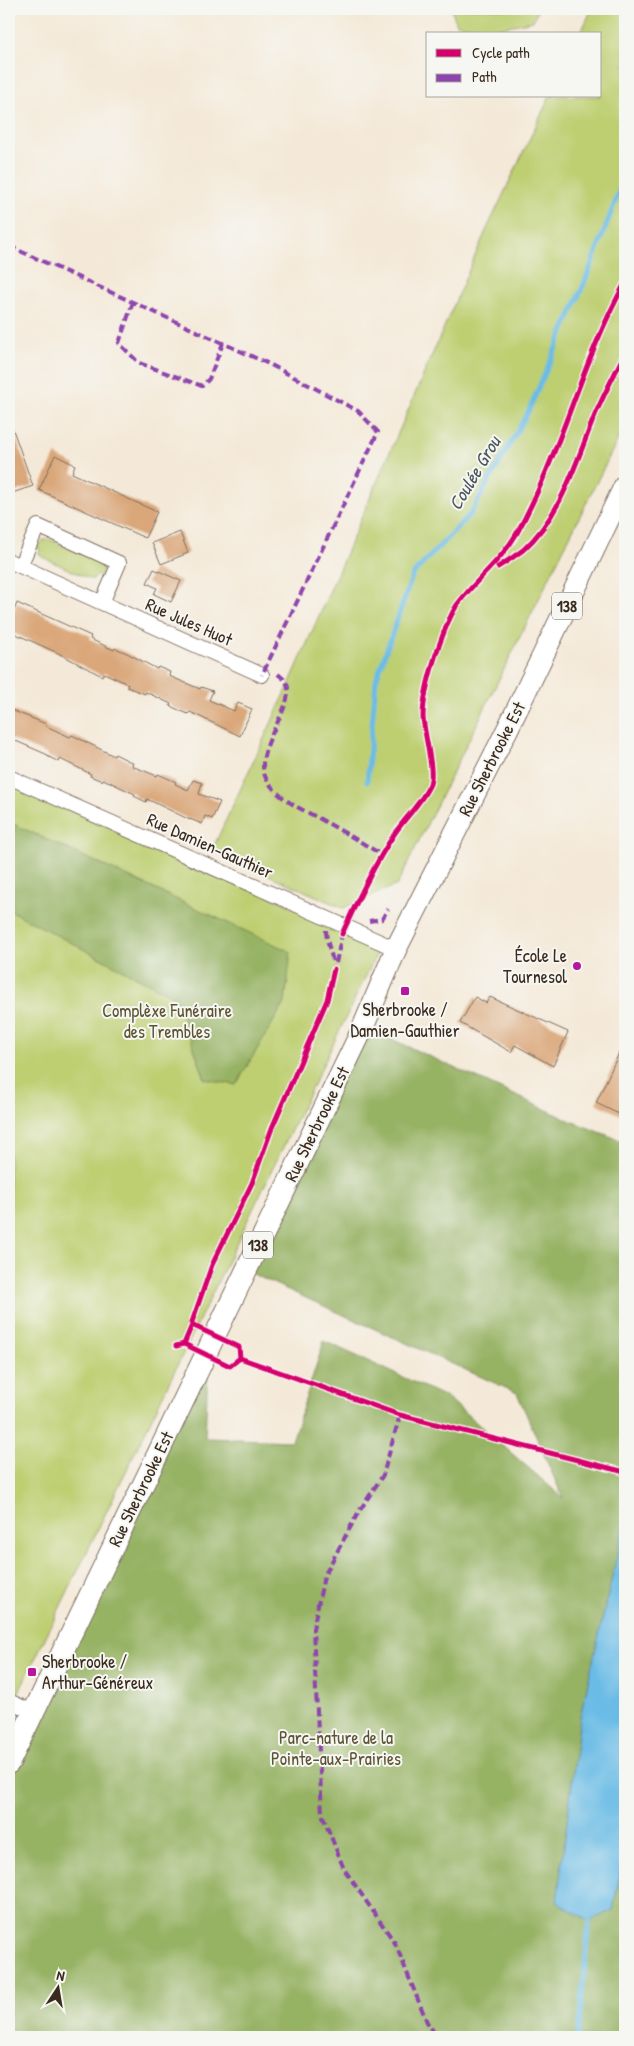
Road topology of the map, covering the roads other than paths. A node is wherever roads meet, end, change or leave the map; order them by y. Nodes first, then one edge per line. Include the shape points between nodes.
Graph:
1 (625, 485) edge
2 (14, 563) edge
3 (102, 603) junction
4 (262, 675) dead end
5 (9, 777) edge
6 (396, 949) junction
7 (9, 1701) edge
8 (33, 1712) junction
9 (9, 1763) edge

1 - 6 main road, Rue Sherbrooke Est / 138 via 508,728
2 - 3 street, Rue Jules Huot
2 - 3 street, Rue Jules Huot via 38,526 119,563
3 - 4 street, Rue Jules Huot
5 - 6 street, Rue Damien-Gauthier
6 - 8 main road, Rue Sherbrooke Est / 138 via 361,1032
7 - 8 street
8 - 9 main road, Rue Sherbrooke Est / 138

